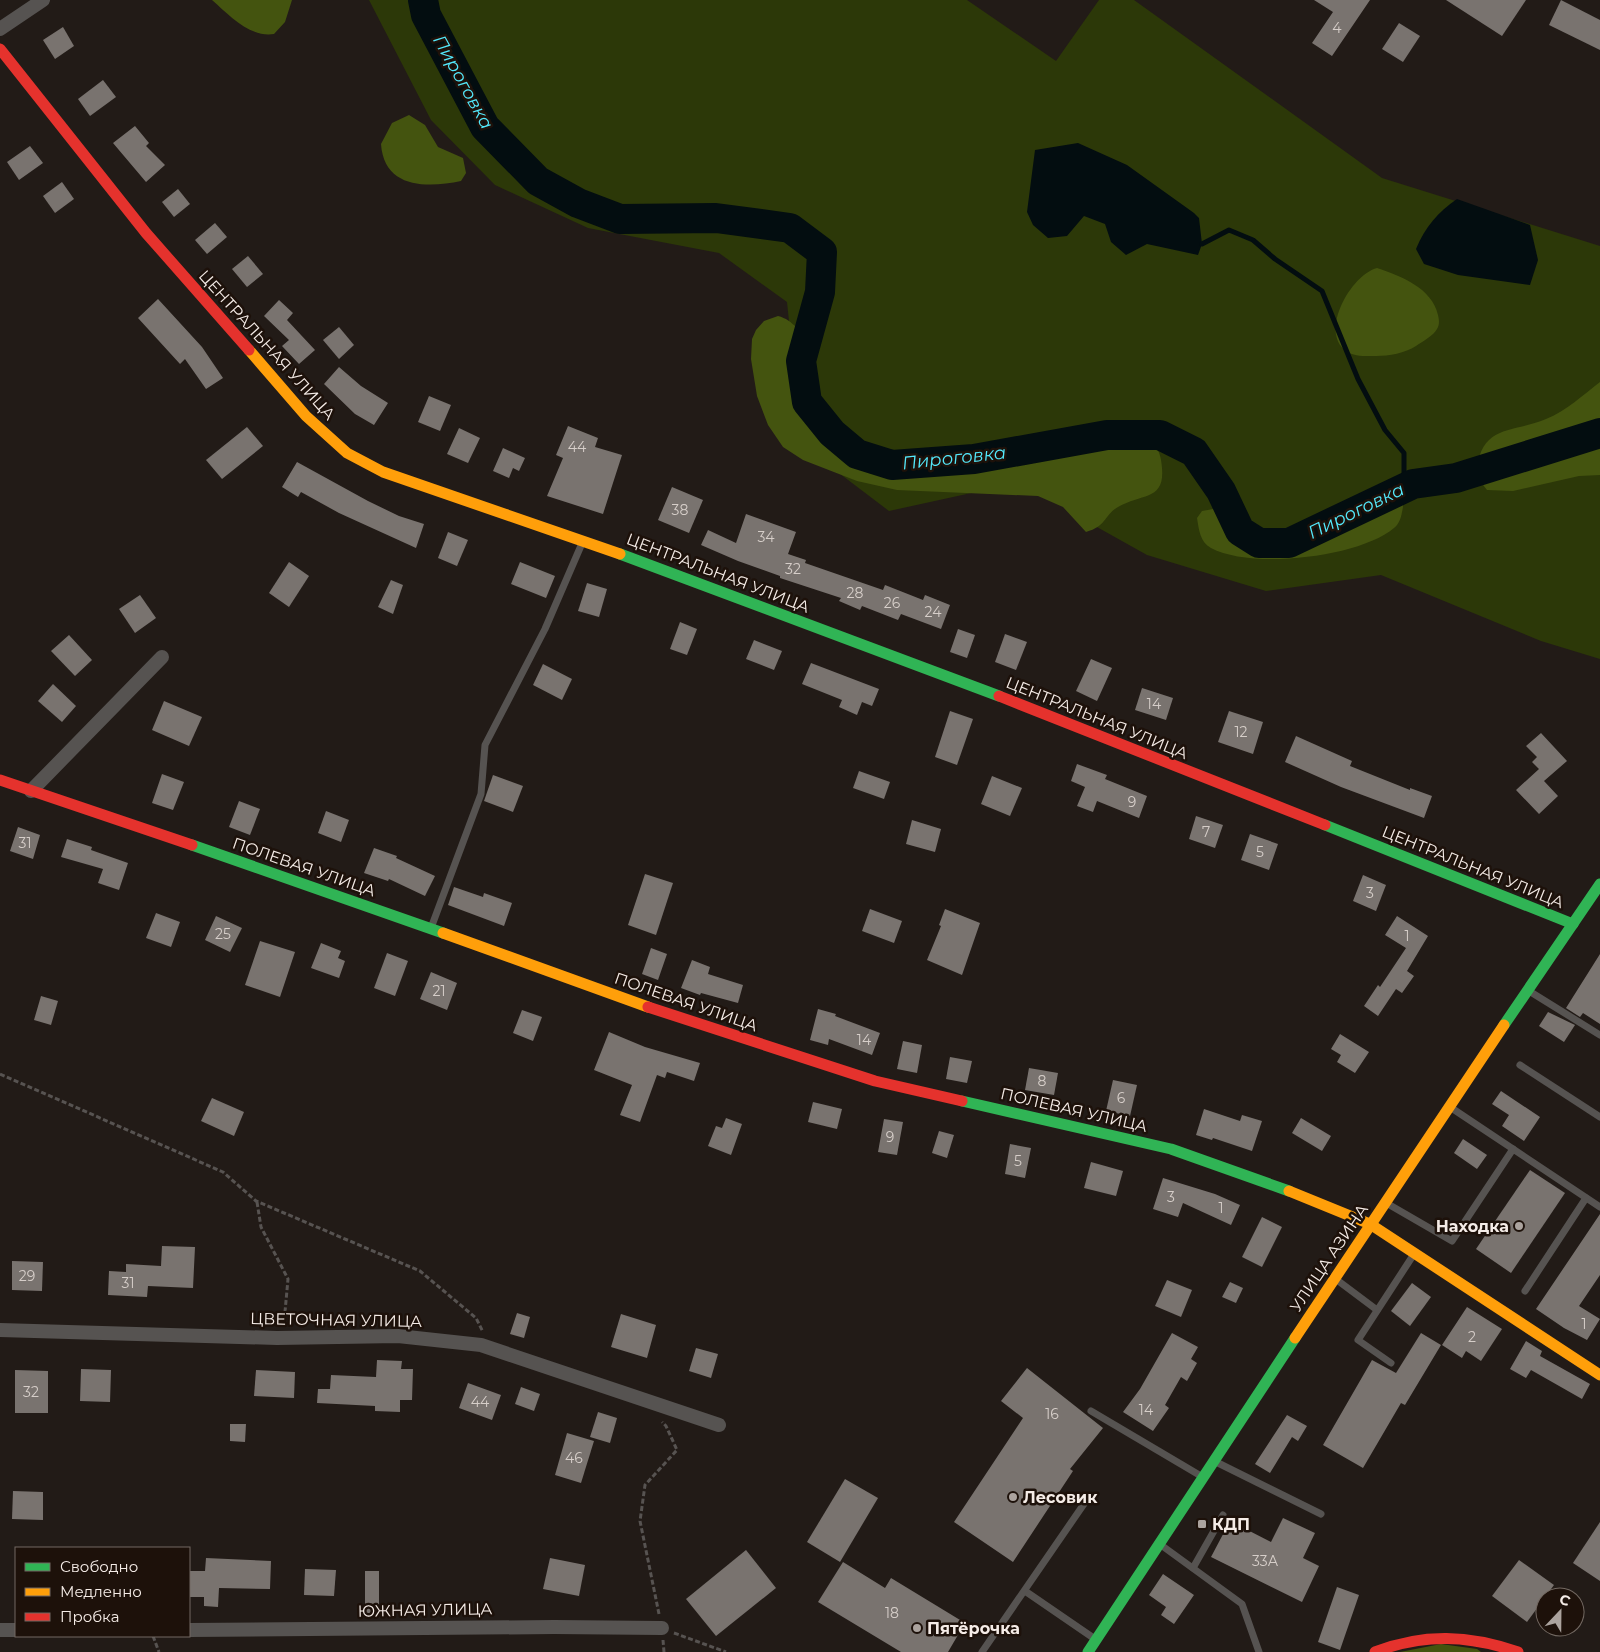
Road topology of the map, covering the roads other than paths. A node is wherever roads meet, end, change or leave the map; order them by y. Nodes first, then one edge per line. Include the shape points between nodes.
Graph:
1 (42, 0) edge
2 (0, 30) edge
3 (0, 49) edge
4 (583, 540) junction
5 (162, 657) dead end
6 (0, 780) edge
7 (31, 791) junction
8 (1600, 884) edge
9 (1573, 924) junction
10 (431, 928) junction
11 (1529, 991) junction
12 (1600, 1036) edge
13 (1520, 1065) dead end
14 (1450, 1107) junction
15 (1600, 1117) edge
16 (1513, 1149) junction
17 (1586, 1198) junction
18 (1385, 1202) junction
19 (1600, 1207) edge
20 (1370, 1224) junction
21 (1414, 1254) junction
22 (1335, 1278) junction
23 (1525, 1291) dead end
24 (1377, 1310) junction
25 (0, 1330) edge
26 (1390, 1363) dead end
27 (1600, 1375) edge
28 (1091, 1411) dead end
29 (719, 1425) dead end
30 (1214, 1461) junction
31 (1203, 1477) junction
32 (1086, 1501) dead end
33 (1321, 1514) dead end
34 (1223, 1515) dead end
35 (1159, 1544) junction
36 (1193, 1568) junction
37 (1025, 1591) junction
38 (662, 1628) road end
39 (0, 1630) edge
40 (15, 1630) edge
41 (190, 1630) edge
42 (1090, 1649) edge
43 (982, 1652) edge
44 (1258, 1652) edge
45 (1375, 1652) edge
46 (1518, 1652) edge

1 - 2 street
3 - 4 street, ЦЕНТРАЛЬНАЯ УЛИЦА via 146,233 306,416 347,453 383,472
4 - 9 street, ЦЕНТРАЛЬНАЯ УЛИЦА via 991,693
4 - 10 lane via 545,630 485,745 481,794
5 - 7 street
6 - 7 street, ПОЛЕВАЯ УЛИЦА
7 - 10 street, ПОЛЕВАЯ УЛИЦА
8 - 9 street, УЛИЦА АЗИНА
9 - 11 street, УЛИЦА АЗИНА
10 - 20 street, ПОЛЕВАЯ УЛИЦА via 660,1011 875,1081 1171,1149 1255,1177
11 - 12 lane
11 - 14 street, УЛИЦА АЗИНА
13 - 15 lane
14 - 16 lane
14 - 18 street, УЛИЦА АЗИНА
16 - 17 lane
16 - 18 lane via 1452,1241
17 - 19 lane
17 - 23 lane
18 - 20 street, УЛИЦА АЗИНА
20 - 21 street, ПОЛЕВАЯ УЛИЦА
20 - 22 street, УЛИЦА АЗИНА
21 - 24 lane
21 - 27 street, ПОЛЕВАЯ УЛИЦА
22 - 24 lane
22 - 30 street, УЛИЦА АЗИНА
24 - 26 lane via 1358,1340
25 - 29 street, ЦВЕТОЧНАЯ УЛИЦА via 277,1338 398,1336 481,1345
28 - 31 lane
30 - 31 street, УЛИЦА АЗИНА
30 - 33 lane
31 - 35 street, УЛИЦА АЗИНА
32 - 37 lane
34 - 36 lane
35 - 36 lane
35 - 42 street, УЛИЦА АЗИНА
36 - 44 lane via 1242,1604
37 - 42 lane
37 - 43 lane
38 - 41 street, ЮЖНАЯ УЛИЦА
39 - 40 street
45 - 46 street via 1411,1639 1456,1636 1484,1640

